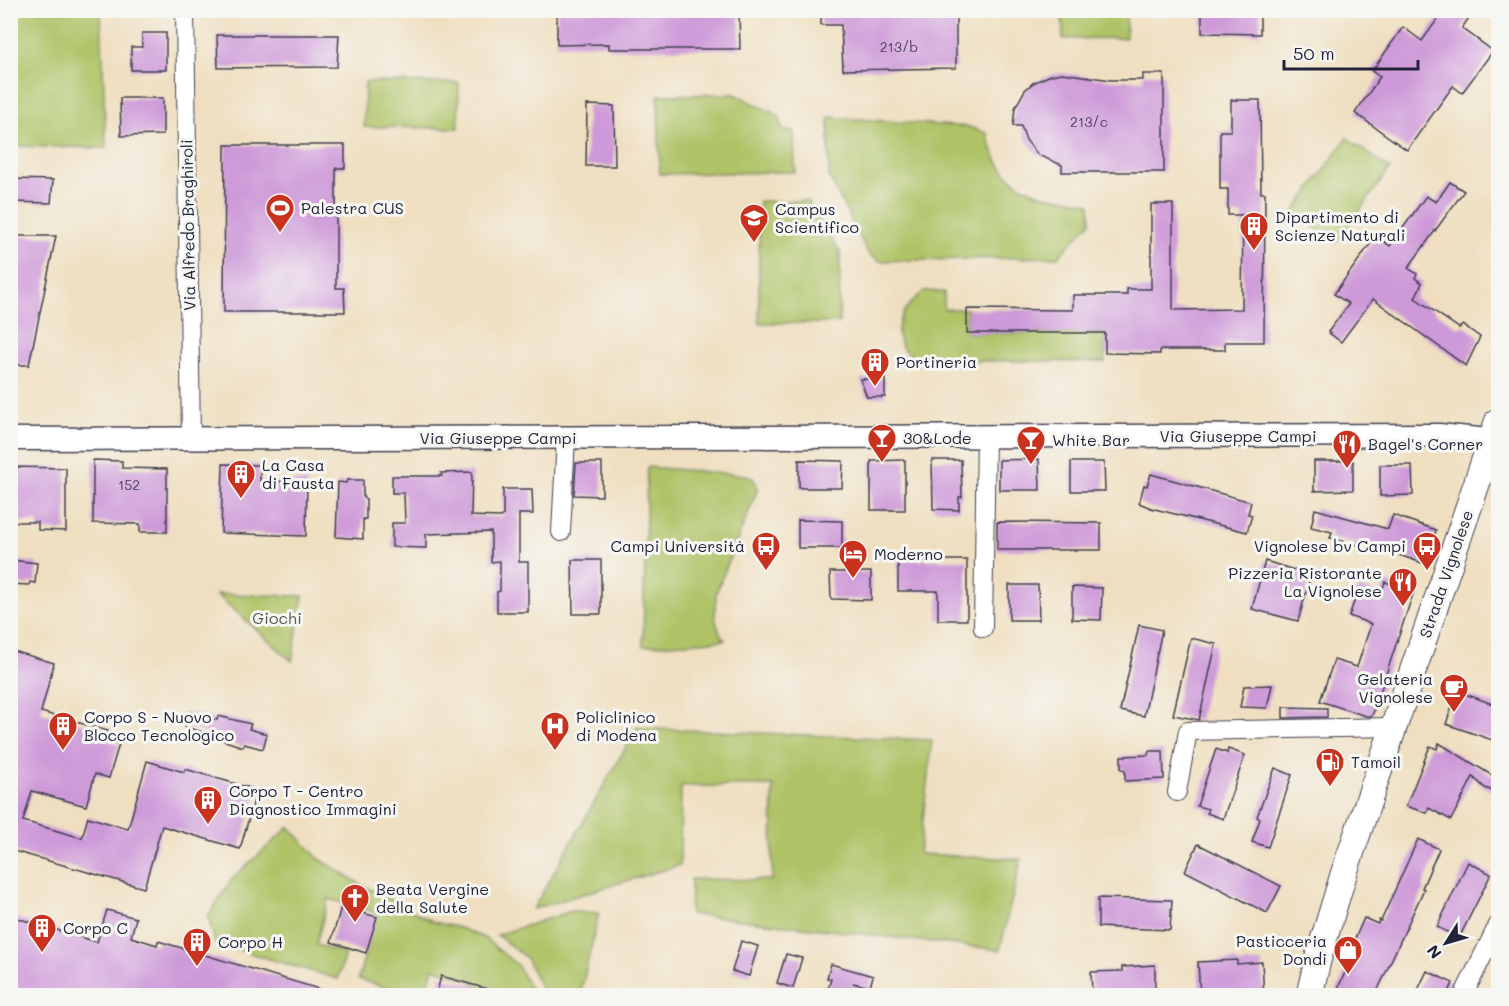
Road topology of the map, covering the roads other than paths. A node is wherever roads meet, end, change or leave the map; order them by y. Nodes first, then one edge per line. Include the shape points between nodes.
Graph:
1 (185, 10) edge
2 (1496, 434) edge
3 (986, 436) junction
4 (566, 438) junction
5 (10, 439) edge
6 (191, 439) junction
7 (561, 531) dead end
8 (983, 628) dead end
9 (1393, 727) junction
10 (1177, 792) dead end
11 (1498, 925) edge
12 (1310, 996) edge
13 (1463, 996) edge

1 - 6 street, Via Alfredo Braghiroli
2 - 3 street, Via Giuseppe Campi
2 - 9 main road, Strada Vignolese
3 - 4 street, Via Giuseppe Campi
3 - 8 street
4 - 6 street, Via Giuseppe Campi
4 - 7 street
5 - 6 street, Via Giuseppe Campi
9 - 10 street via 1188,731
9 - 12 main road, Strada Vignolese via 1344,873
11 - 13 street

